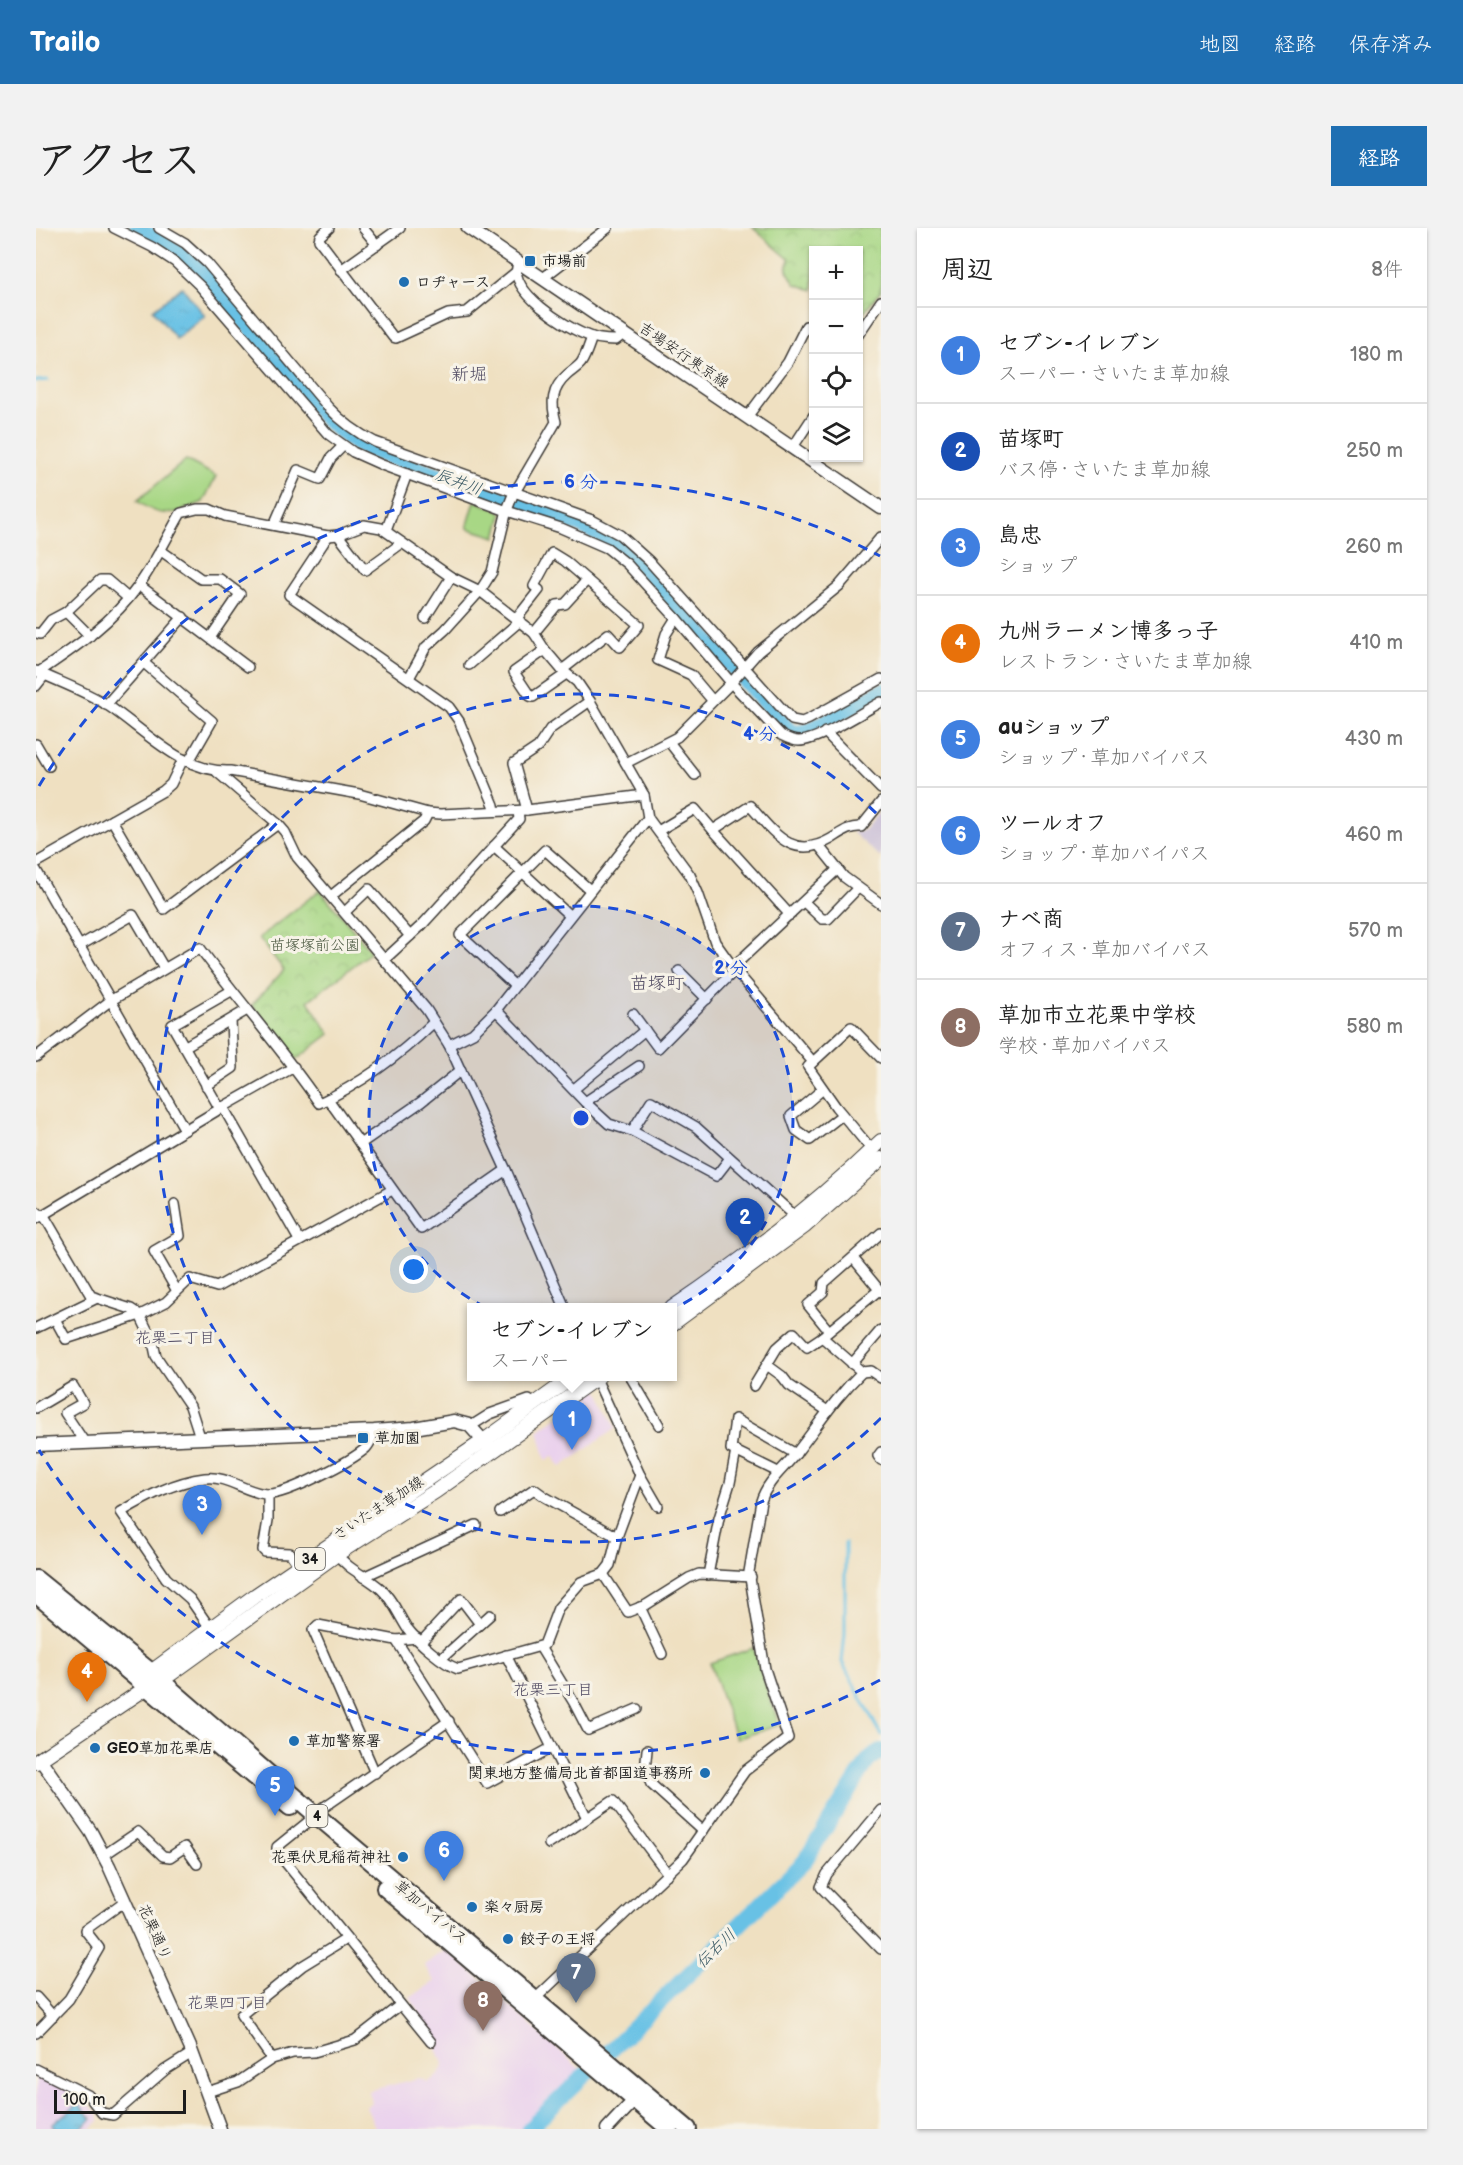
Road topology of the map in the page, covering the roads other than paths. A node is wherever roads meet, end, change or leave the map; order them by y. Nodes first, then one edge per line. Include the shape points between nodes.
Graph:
1 (114, 228) edge
2 (159, 228) edge
3 (328, 228) edge
4 (363, 228) edge
5 (400, 228) edge
6 (468, 228) edge
7 (608, 228) edge
8 (377, 245) junction
9 (517, 267) junction
10 (341, 270) junction
11 (543, 278) junction
12 (881, 301) edge
13 (809, 327) edge
14 (863, 328) edge
15 (625, 333) junction
16 (592, 337) junction
17 (747, 417) junction
18 (809, 421) edge
19 (343, 446) junction
20 (793, 447) junction
21 (408, 474) junction
22 (514, 492) junction
23 (881, 508) edge
24 (507, 510) junction
25 (274, 525) junction
26 (386, 531) junction
27 (333, 536) junction
28 (881, 537) edge
29 (402, 543) junction
30 (160, 550) junction
31 (450, 577) junction
32 (587, 580) junction
33 (139, 585) junction
34 (480, 591) junction
35 (128, 598) junction
36 (66, 612) junction
37 (183, 617) junction
38 (425, 618) dead end
39 (676, 618) junction
40 (519, 619) junction
41 (36, 633) edge
42 (534, 633) junction
43 (90, 636) junction
44 (210, 638) junction
45 (545, 650) junction
46 (144, 663) junction
47 (469, 665) dead end
48 (248, 667) dead end
49 (744, 668) junction
50 (564, 672) junction
51 (40, 673) edge
52 (409, 678) junction
53 (881, 679) edge
54 (732, 682) junction
55 (36, 686) edge
56 (712, 700) junction
57 (590, 701) junction
58 (881, 702) edge
59 (106, 705) junction
60 (825, 732) junction
61 (669, 742) junction
62 (36, 744) edge
63 (186, 760) junction
64 (626, 764) junction
65 (49, 766) dead end
66 (217, 772) junction
67 (695, 775) dead end
68 (881, 789) edge
69 (644, 795) junction
70 (881, 802) edge
71 (523, 810) junction
72 (495, 811) junction
73 (428, 813) junction
74 (648, 818) junction
75 (112, 820) junction
76 (278, 824) junction
77 (713, 830) junction
78 (658, 831) junction
79 (494, 846) junction
80 (819, 846) junction
81 (36, 863) edge
82 (838, 869) junction
83 (36, 870) edge
84 (524, 873) junction
85 (858, 888) junction
86 (590, 890) junction
87 (331, 896) junction
88 (804, 902) junction
89 (881, 904) edge
90 (345, 912) junction
91 (790, 915) junction
92 (570, 916) junction
93 (410, 936) junction
94 (79, 946) junction
95 (384, 960) junction
96 (164, 968) junction
97 (734, 969) junction
98 (679, 971) dead end
99 (515, 986) junction
100 (231, 991) junction
101 (706, 999) junction
102 (110, 1001) junction
103 (247, 1010) junction
104 (496, 1010) junction
105 (633, 1014) dead end
106 (231, 1020) junction
107 (434, 1022) junction
108 (645, 1030) junction
109 (449, 1045) junction
110 (184, 1047) junction
111 (36, 1057) edge
112 (881, 1058) edge
113 (813, 1062) junction
114 (639, 1066) dead end
115 (294, 1067) junction
116 (460, 1070) junction
117 (206, 1086) junction
118 (573, 1089) junction
119 (823, 1089) junction
120 (327, 1099) junction
121 (585, 1102) junction
122 (222, 1108) junction
123 (842, 1115) junction
124 (185, 1130) junction
125 (632, 1131) junction
126 (360, 1144) junction
127 (879, 1152) edge
128 (730, 1158) junction
129 (506, 1170) junction
130 (392, 1190) junction
131 (175, 1204) dead end
132 (38, 1215) edge
133 (796, 1217) junction
134 (881, 1233) edge
135 (299, 1240) junction
136 (853, 1258) junction
137 (177, 1291) junction
138 (880, 1291) edge
139 (97, 1298) junction
140 (563, 1303) edge
141 (677, 1305) edge
142 (140, 1315) junction
143 (55, 1319) junction
144 (677, 1320) edge
145 (36, 1328) edge
146 (881, 1330) edge
147 (826, 1334) junction
148 (852, 1364) junction
149 (767, 1365) junction
150 (862, 1372) junction
151 (881, 1378) edge
152 (568, 1381) edge
153 (591, 1381) edge
154 (599, 1381) edge
155 (632, 1381) edge
156 (754, 1386) dead end
157 (534, 1406) junction
158 (36, 1408) edge
159 (826, 1410) junction
160 (659, 1425) dead end
161 (471, 1426) junction
162 (374, 1431) junction
163 (200, 1437) junction
164 (85, 1443) junction
165 (36, 1445) edge
166 (488, 1446) junction
167 (736, 1451) junction
168 (881, 1452) edge
169 (796, 1454) junction
170 (881, 1460) edge
171 (778, 1472) junction
172 (640, 1475) junction
173 (268, 1494) junction
174 (658, 1506) dead end
175 (500, 1512) dead end
176 (476, 1525) dead end
177 (617, 1536) junction
178 (337, 1554) junction
179 (299, 1566) junction
180 (603, 1574) junction
181 (708, 1575) junction
182 (363, 1577) junction
183 (751, 1577) junction
184 (36, 1579) edge
185 (36, 1594) edge
186 (640, 1607) junction
187 (490, 1615) dead end
188 (480, 1624) junction
189 (210, 1628) junction
190 (396, 1640) junction
191 (419, 1640) junction
192 (540, 1647) junction
193 (662, 1654) dead end
194 (506, 1655) junction
195 (441, 1659) junction
196 (153, 1680) junction
197 (637, 1709) dead end
198 (448, 1721) junction
199 (551, 1748) junction
200 (647, 1750) dead end
201 (37, 1757) edge
202 (375, 1773) junction
203 (881, 1810) edge
204 (311, 1818) junction
205 (587, 1818) junction
206 (703, 1831) junction
207 (549, 1844) dead end
208 (104, 1855) junction
209 (197, 1864) dead end
210 (668, 1874) junction
211 (125, 1901) junction
212 (346, 1939) junction
213 (881, 1949) edge
214 (36, 1996) edge
215 (535, 1999) junction
216 (400, 2005) junction
217 (54, 2016) junction
218 (36, 2033) edge
219 (431, 2042) dead end
220 (192, 2053) junction
221 (593, 2057) junction
222 (272, 2059) junction
223 (36, 2069) edge
224 (207, 2092) junction
225 (638, 2096) junction
226 (220, 2129) edge
227 (607, 2129) edge
228 (669, 2129) edge
229 (688, 2129) edge

1 - 19 street via 164,255 193,279 311,416
2 - 22 street via 185,243 207,263 345,423 375,442
3 - 10 street via 319,240
4 - 8 street
5 - 8 street
6 - 9 street, 吉場安行東京線
7 - 11 street
8 - 10 street
9 - 10 street via 467,312 448,314 396,338
9 - 11 street, 吉場安行東京線
9 - 16 street via 533,300 547,313
11 - 15 street, 吉場安行東京線
12 - 14 street
13 - 17 street
15 - 16 street via 616,340
15 - 17 street, 吉場安行東京線
16 - 22 street via 579,366 555,390 552,408 556,422
17 - 20 street, 吉場安行東京線
18 - 20 street
19 - 21 street
19 - 25 street via 320,479 298,470
20 - 23 street, 吉場安行東京線
21 - 24 street
21 - 26 street
22 - 24 street
22 - 49 street via 592,520 630,543
24 - 34 street via 492,572
24 - 39 street via 607,549 627,564
25 - 27 street
25 - 30 street via 197,509 181,513
26 - 27 street via 364,525
26 - 29 street
27 - 29 street via 364,570
27 - 52 street via 289,595
28 - 49 street via 839,586
29 - 31 street
30 - 33 street
30 - 44 street via 201,579 220,579 240,594
31 - 34 street
31 - 38 street
32 - 40 street via 552,553 534,586 539,590
32 - 42 street via 565,604 557,605
32 - 50 street via 639,625 620,647 608,634
33 - 35 street
33 - 37 street
34 - 40 street
34 - 52 street via 426,647
35 - 36 street via 107,580 100,580
35 - 43 street
36 - 41 street via 51,620 40,634
36 - 43 street
37 - 44 street
37 - 46 street
39 - 54 street
39 - 56 street via 658,660 691,675
40 - 42 street
40 - 47 street
42 - 45 street
43 - 51 street
44 - 48 street
45 - 50 street
45 - 50 street via 514,672 530,696
46 - 59 street
46 - 63 street via 212,721
49 - 53 street via 788,718 799,722
49 - 54 street
50 - 57 street via 577,682
51 - 55 street
51 - 59 street
52 - 72 street via 449,707 459,721
54 - 56 street
54 - 60 street via 790,740 802,741
56 - 61 street
57 - 64 street
57 - 71 street via 550,729 538,747 514,763
58 - 60 street
59 - 63 street via 167,751
60 - 68 street
61 - 64 street
61 - 67 street
62 - 65 street
63 - 66 street
63 - 75 street via 163,791
64 - 69 street
66 - 73 street via 336,789
66 - 76 street
69 - 71 street
69 - 74 street
70 - 80 street via 861,827 852,826
71 - 72 street
71 - 79 street
72 - 73 street
73 - 87 street via 424,821
74 - 78 street
74 - 86 street
75 - 76 street via 164,909
75 - 81 street
76 - 87 street via 297,857
77 - 78 street via 695,809
77 - 80 street via 750,806 790,845
77 - 91 street
78 - 97 street via 690,875 715,942
79 - 84 street
79 - 93 street
80 - 82 street
82 - 85 street
82 - 88 street
83 - 94 street
84 - 86 street via 545,850
84 - 92 street
84 - 99 street via 460,935
85 - 88 street via 828,920
85 - 89 street
86 - 92 street
87 - 90 street
88 - 91 street
90 - 93 street via 369,889
90 - 95 street
91 - 97 street
92 - 99 street
93 - 95 street
94 - 96 street via 133,915
94 - 102 street
95 - 107 street
96 - 100 street via 200,948
96 - 102 street
97 - 101 street
97 - 113 street
98 - 101 street
99 - 104 street
100 - 103 street
100 - 110 street via 172,1025
101 - 108 street via 658,1048
102 - 111 street
102 - 124 street
103 - 106 street
103 - 115 street
104 - 109 street via 473,1033
104 - 118 street
105 - 108 street
106 - 110 street
106 - 117 street via 233,1068
107 - 109 street
107 - 120 street via 410,1044
108 - 118 street
109 - 116 street
110 - 117 street
112 - 113 street via 851,1027
113 - 119 street via 808,1067
114 - 121 street via 624,1081
115 - 120 street via 319,1103
115 - 122 street
116 - 126 street
116 - 129 street
117 - 122 street
118 - 121 street
119 - 123 street
119 - 123 street via 792,1116 796,1130 810,1140
120 - 126 street
121 - 125 street via 609,1124
122 - 124 street
122 - 135 street
123 - 127 street
124 - 132 street
125 - 128 street via 716,1176
125 - 128 street via 651,1101 696,1127
126 - 130 street
127 - 133 main road
127 - 144 main road via 805,1226
128 - 133 street
129 - 130 street via 422,1229
129 - 140 street
130 - 135 street
131 - 137 street via 180,1236 154,1251
132 - 139 street via 91,1296
133 - 141 main road
134 - 136 street
135 - 137 street via 217,1287 190,1279
136 - 138 street
136 - 147 street via 824,1283 824,1292 808,1305
137 - 142 street via 166,1302
138 - 147 street
139 - 142 street
139 - 143 street
142 - 143 street via 66,1339
142 - 163 street via 156,1356 190,1406
143 - 145 street
146 - 148 street
147 - 148 street
147 - 149 street via 807,1347 794,1333 777,1348
148 - 150 street
149 - 156 street
149 - 159 street
150 - 151 street via 871,1371
150 - 159 street
152 - 157 main road, さいたま草加線 / 34
153 - 166 main road, さいたま草加線 / 34
154 - 172 street
155 - 160 street
157 - 161 street via 530,1400 490,1414
157 - 166 main road, さいたま草加線 / 34
158 - 164 street via 73,1386 83,1403 65,1413
159 - 169 street
161 - 162 street via 454,1421
161 - 166 street
162 - 163 street
162 - 173 street via 370,1443 340,1466
163 - 164 street
164 - 165 street
166 - 178 main road, さいたま草加線 / 34 via 436,1491
166 - 179 main road, さいたま草加線 / 34
167 - 169 street via 731,1449 735,1419
167 - 171 street
167 - 181 street
168 - 170 street
169 - 171 street
171 - 183 street via 761,1501
172 - 174 street
172 - 177 street
173 - 179 street via 263,1550 290,1553
173 - 189 street via 205,1478 158,1491 121,1512 166,1578 190,1599
175 - 177 street via 534,1489
176 - 182 street
177 - 180 street via 610,1565
178 - 182 street
178 - 196 main road, さいたま草加線 / 34
179 - 189 main road, さいたま草加線 / 34
180 - 186 street via 628,1612
180 - 192 street via 581,1582 558,1608 550,1634
181 - 183 street
181 - 186 street via 689,1578
182 - 191 street via 390,1598
183 - 206 street via 765,1669 788,1738 745,1772
184 - 196 highway, 草加バイパス / 4
185 - 196 highway, 草加バイパス / 4
186 - 193 street
187 - 188 street
188 - 191 street via 461,1599
188 - 195 street
189 - 196 main road, さいたま草加線 / 34
190 - 191 street
190 - 198 street
190 - 202 street via 318,1625 313,1630
191 - 195 street
192 - 194 street
192 - 197 street via 588,1730
194 - 195 street via 458,1669
194 - 199 street
196 - 201 main road, さいたま草加線 / 34
196 - 204 highway, 草加バイパス / 4
198 - 199 street via 487,1783
198 - 202 street
199 - 205 street
200 - 206 street via 645,1770 651,1784
201 - 208 street, 花栗通り
202 - 204 street
203 - 213 street via 827,1874 821,1887
204 - 212 street via 277,1847 277,1852
204 - 215 highway, 草加バイパス / 4
204 - 221 highway, 草加バイパス / 4
205 - 207 street
205 - 210 street via 613,1801
206 - 210 street
208 - 209 street via 138,1832 163,1856 170,1857 185,1847
208 - 211 street, 花栗通り
210 - 215 street
211 - 217 street via 85,1930 99,1948 69,1999
211 - 220 street, 花栗通り
212 - 216 street
212 - 222 street via 302,1966 241,2015
214 - 217 street
215 - 221 highway, 草加バイパス / 4
216 - 219 street
216 - 222 street via 355,2040
217 - 218 street
220 - 223 street via 165,2070 112,2115 102,2114 88,2095
220 - 224 street, 花栗通り
221 - 225 highway, 草加バイパス / 4
222 - 224 street via 238,2082
224 - 226 street, 花栗通り
225 - 227 street
225 - 228 highway, 草加バイパス / 4
225 - 229 highway, 草加バイパス / 4

